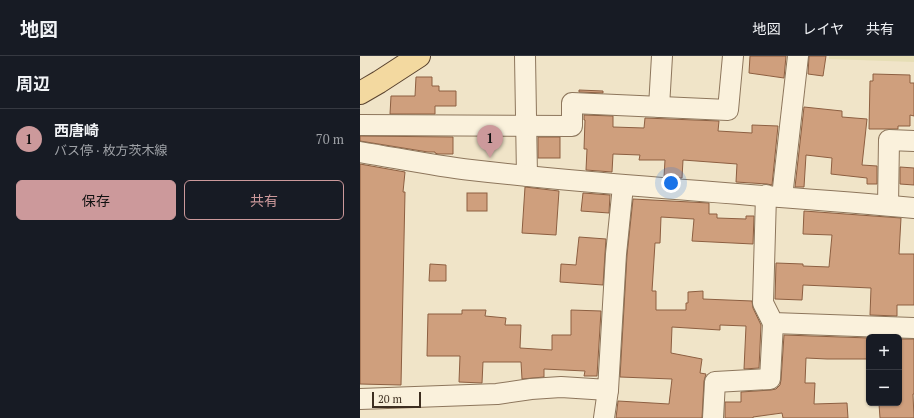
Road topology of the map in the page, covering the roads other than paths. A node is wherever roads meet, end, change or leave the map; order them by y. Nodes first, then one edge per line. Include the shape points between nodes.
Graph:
1 (418, 56) edge
2 (525, 56) edge
3 (662, 56) edge
4 (733, 56) edge
5 (798, 56) edge
6 (360, 93) edge
7 (659, 107) junction
8 (360, 125) edge
9 (526, 125) junction
10 (914, 141) edge
11 (360, 152) edge
12 (527, 176) junction
13 (623, 186) junction
14 (774, 196) junction
15 (888, 205) junction
16 (914, 208) edge
17 (773, 323) junction
18 (914, 328) edge
19 (608, 390) junction
20 (360, 398) edge
21 (604, 418) edge
22 (714, 418) edge

1 - 6 main road
2 - 9 street
3 - 7 street
4 - 7 street via 728,110
5 - 14 street
7 - 9 street via 572,103 572,126
8 - 9 street
9 - 12 street
10 - 15 street via 889,140
11 - 12 street via 469,170
12 - 13 street
13 - 14 street
13 - 19 street
14 - 15 street
14 - 17 street via 763,303
15 - 16 street
17 - 18 street
17 - 22 street via 770,379 715,382
19 - 20 street via 561,387 496,394
19 - 21 street

